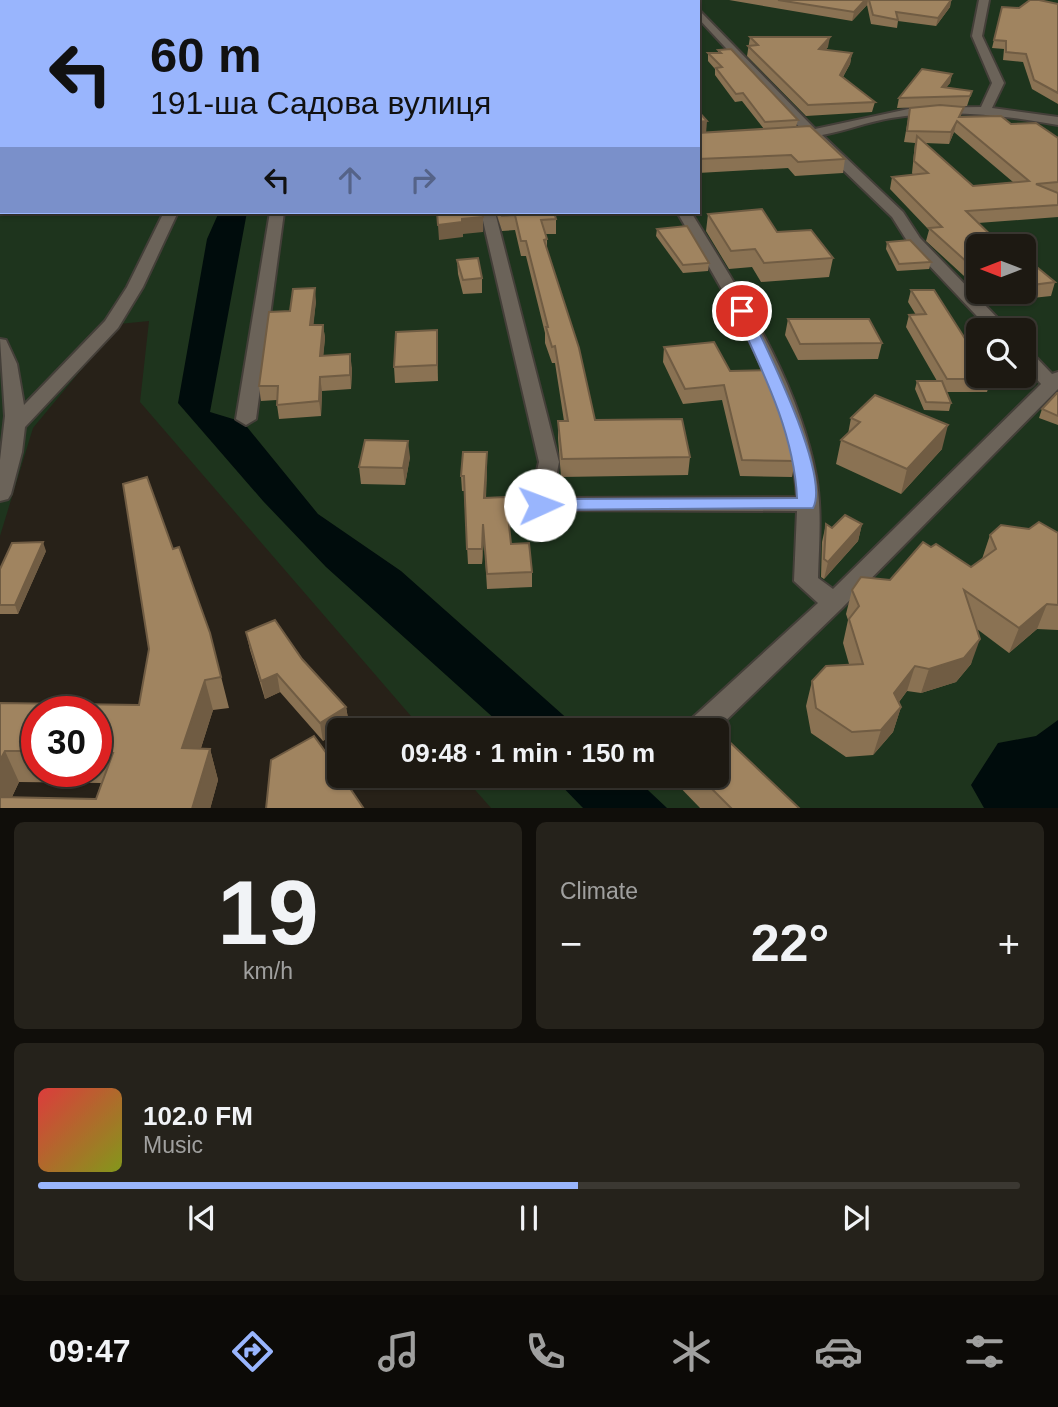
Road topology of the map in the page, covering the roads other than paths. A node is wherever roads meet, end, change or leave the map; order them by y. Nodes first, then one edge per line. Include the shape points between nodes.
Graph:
1 (984, 0) edge
2 (700, 14) edge
3 (984, 113) junction
4 (1058, 121) edge
5 (812, 133) junction
6 (786, 135) edge
7 (170, 214) edge
8 (277, 214) edge
9 (488, 214) edge
10 (685, 214) edge
11 (988, 318) edge
12 (0, 344) edge
13 (1036, 365) edge
14 (1054, 380) edge
15 (246, 419) dead end
16 (18, 424) junction
17 (0, 494) edge
18 (806, 504) junction
19 (834, 602) junction
20 (711, 718) edge

1 - 3 street via 975,24 976,41 998,83
2 - 5 street
3 - 4 street
3 - 5 street via 903,113
5 - 6 street
5 - 11 street via 898,215 914,241
7 - 16 street via 112,324
8 - 15 street
9 - 18 street via 549,462 540,505
10 - 18 street via 742,311 782,396 805,475
12 - 16 street via 7,355
13 - 14 street
14 - 19 street
16 - 17 street
18 - 19 street via 806,581
19 - 20 street

